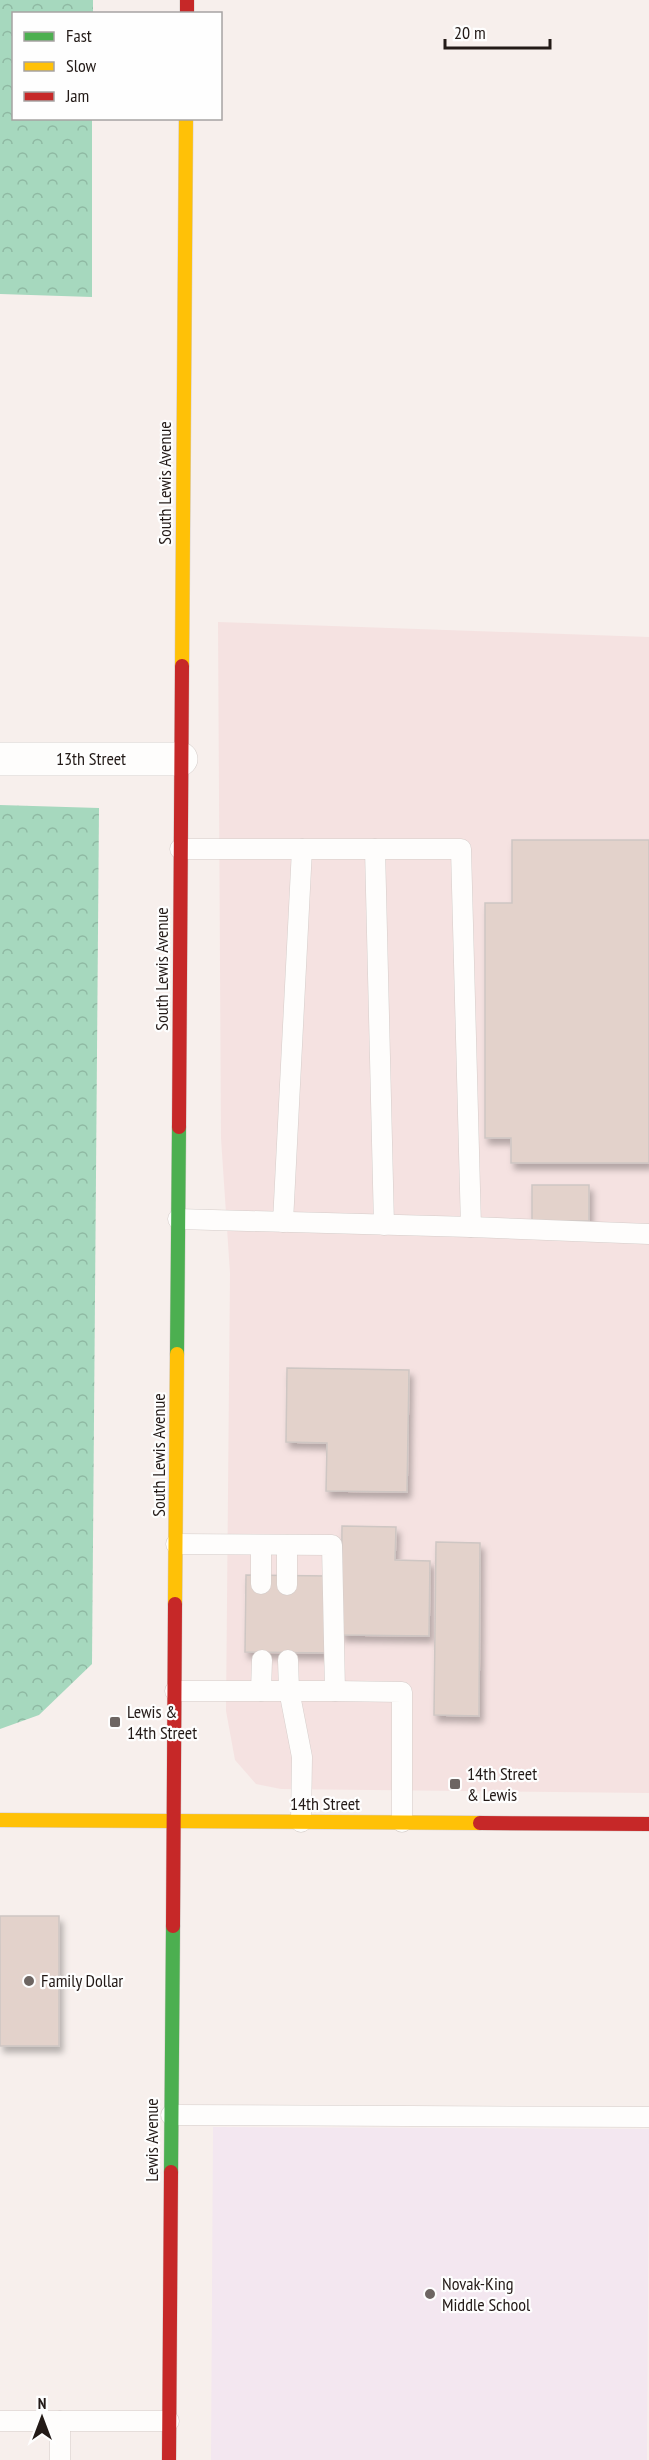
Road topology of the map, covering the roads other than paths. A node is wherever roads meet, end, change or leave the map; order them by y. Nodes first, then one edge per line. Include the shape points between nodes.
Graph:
1 (186, 120) edge
2 (0, 759) edge
3 (181, 759) junction
4 (180, 849) junction
5 (302, 849) junction
6 (375, 849) junction
7 (178, 1219) junction
8 (283, 1222) junction
9 (384, 1225) junction
10 (471, 1227) junction
11 (649, 1234) edge
12 (176, 1544) junction
13 (261, 1545) junction
14 (287, 1545) junction
15 (261, 1584) dead end
16 (287, 1585) dead end
17 (262, 1660) dead end
18 (288, 1660) dead end
19 (261, 1690) junction
20 (289, 1690) junction
21 (334, 1690) junction
22 (175, 1691) junction
23 (0, 1820) edge
24 (175, 1820) junction
25 (301, 1822) junction
26 (402, 1822) junction
27 (649, 1824) edge
28 (171, 2115) junction
29 (649, 2117) edge
30 (0, 2421) edge
31 (60, 2421) junction
32 (169, 2421) junction
33 (60, 2460) edge
34 (169, 2460) edge

1 - 3 main road, South Lewis Avenue
2 - 3 street, 13th Street
3 - 4 main road, South Lewis Avenue
4 - 5 lane
4 - 7 main road, South Lewis Avenue
5 - 6 lane
5 - 8 lane
6 - 9 lane
6 - 10 lane via 461,849
7 - 8 lane
7 - 12 main road, South Lewis Avenue
8 - 9 lane
9 - 10 lane
10 - 11 lane
12 - 13 lane
12 - 22 main road, South Lewis Avenue
13 - 14 lane
13 - 15 lane
14 - 16 lane
14 - 21 lane via 332,1545
17 - 19 lane
18 - 20 lane
19 - 20 lane
19 - 22 lane
20 - 21 lane
20 - 25 lane via 302,1757
21 - 26 lane via 402,1692
22 - 24 main road, South Lewis Avenue
23 - 24 main road, 14th Street
24 - 25 main road, 14th Street
24 - 28 main road, Lewis Avenue
25 - 26 main road, 14th Street
26 - 27 main road, 14th Street
28 - 29 lane
28 - 32 main road, Lewis Avenue
30 - 31 lane
31 - 32 lane
31 - 33 lane
32 - 34 main road, Lewis Avenue

